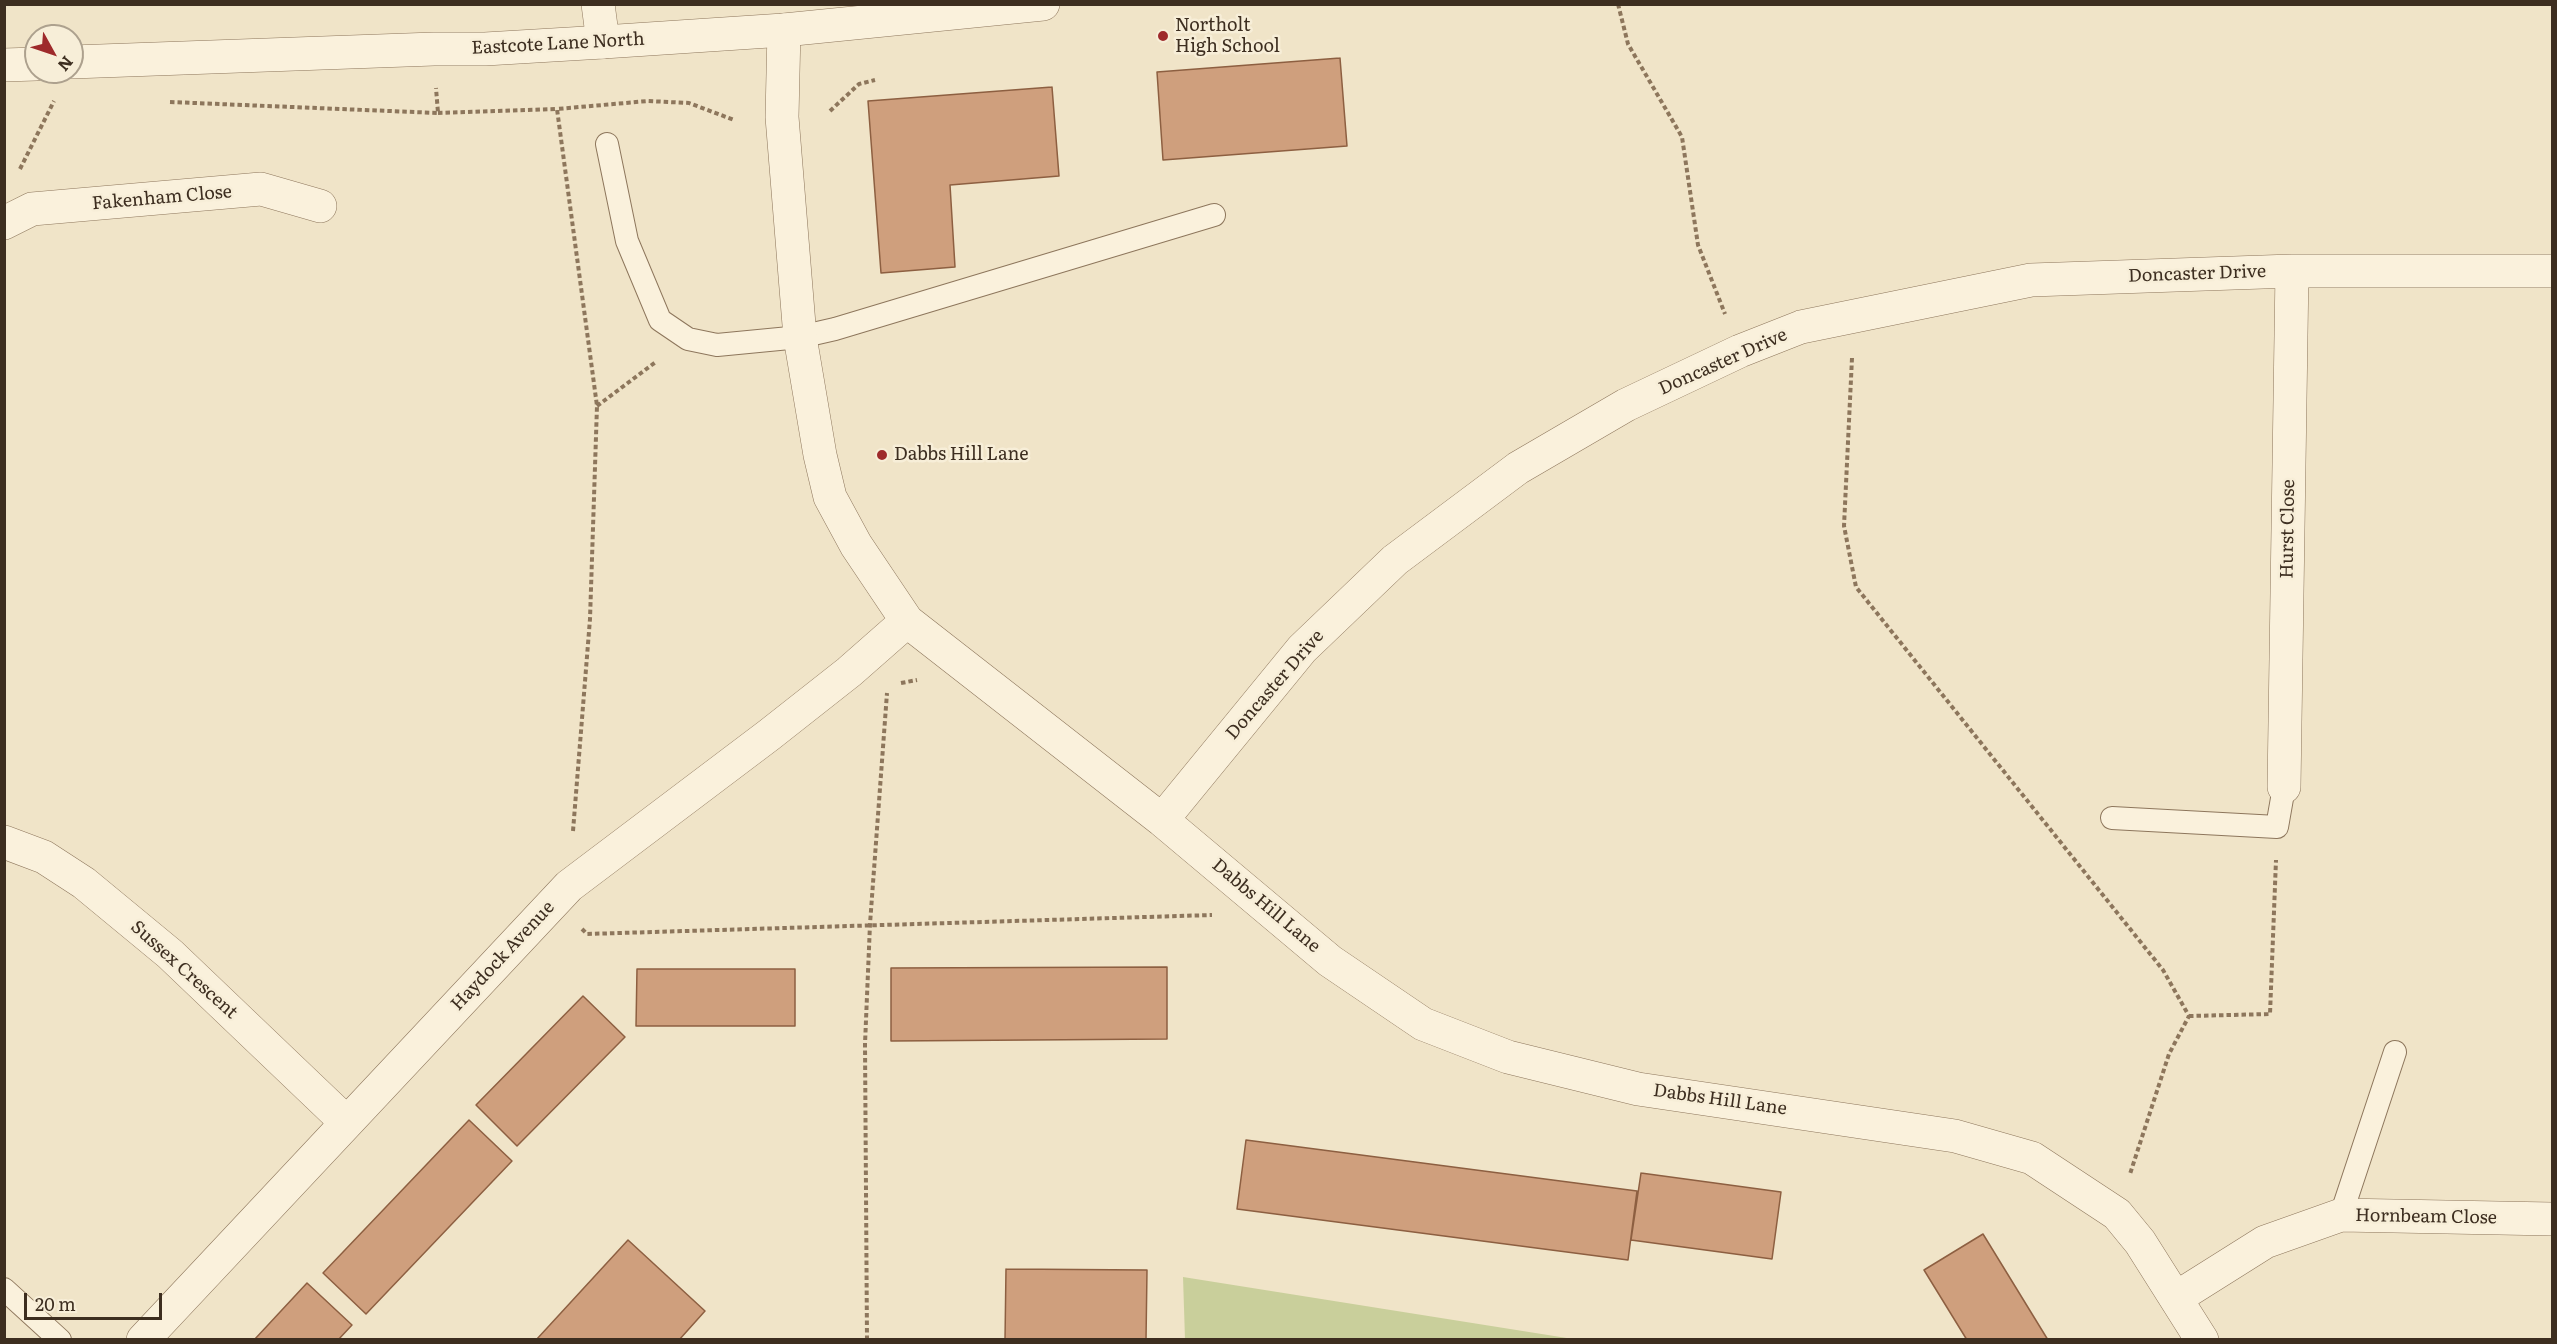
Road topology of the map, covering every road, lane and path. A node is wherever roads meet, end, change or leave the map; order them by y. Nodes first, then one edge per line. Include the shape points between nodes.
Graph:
1 (598, 4) edge
2 (1043, 4) edge
3 (1618, 4) edge
4 (784, 30) junction
5 (603, 42) junction
6 (84, 62) edge
7 (24, 64) edge
8 (4, 65) edge
9 (875, 80) dead end
10 (56, 98) dead end
11 (437, 101) dead end
12 (163, 102) dead end
13 (557, 109) junction
14 (830, 111) dead end
15 (438, 113) junction
16 (734, 120) dead end
17 (607, 144) dead end
18 (320, 206) dead end
19 (1214, 215) dead end
20 (10, 221) edge
21 (2292, 271) junction
22 (2553, 271) edge
23 (1855, 315) junction
24 (800, 337) junction
25 (688, 339) junction
26 (1740, 351) junction
27 (597, 406) junction
28 (907, 621) junction
29 (888, 685) dead end
30 (2284, 787) joint
31 (2112, 818) dead end
32 (1162, 820) junction
33 (2277, 827) junction
34 (4, 842) edge
35 (561, 894) junction
36 (1254, 894) junction
37 (870, 924) junction
38 (2189, 1016) junction
39 (2395, 1052) dead end
40 (346, 1122) junction
41 (2117, 1214) junction
42 (2342, 1215) junction
43 (2553, 1219) edge
44 (4, 1289) edge
45 (2176, 1298) junction
46 (60, 1340) edge
47 (143, 1340) edge
48 (867, 1340) edge
49 (2202, 1340) edge

1 - 5 street
2 - 4 street, Eastcote Lane North
3 - 26 path via 1628,44 1682,137 1698,245
4 - 5 street, Eastcote Lane North
4 - 24 street, Dabbs Hill Lane via 783,117
5 - 6 street, Eastcote Lane North
7 - 8 street
9 - 14 path via 859,84
10 - 20 path via 10,189
11 - 15 path
12 - 15 path
13 - 15 path
13 - 16 path via 648,101 689,103
13 - 27 path
17 - 25 lane via 627,240 660,320
18 - 20 street, Fakenham Close via 261,189 32,209
19 - 24 lane
21 - 22 street, Doncaster Drive
21 - 23 street, Doncaster Drive via 2031,280
21 - 30 street, Hurst Close
23 - 26 street, Doncaster Drive via 1801,327
23 - 38 path via 1844,526 1856,587 2163,970
24 - 25 lane via 717,345
24 - 28 street, Dabbs Hill Lane via 830,497 856,545
25 - 27 path
26 - 32 street, Doncaster Drive via 1626,405 1518,468 1395,560 1302,649
27 - 35 path via 590,619
28 - 32 street, Dabbs Hill Lane
28 - 35 street, Haydock Avenue via 849,672
29 - 37 path
30 - 33 lane
31 - 33 lane
32 - 36 street, Dabbs Hill Lane
33 - 38 path via 2270,1014
34 - 40 street, Sussex Crescent via 44,857 84,883 170,954
35 - 37 path via 587,934
35 - 40 street, Haydock Avenue
36 - 37 path via 1239,914
36 - 41 street, Dabbs Hill Lane via 1330,960 1423,1024 1508,1057 1638,1089 1954,1136 2032,1158
37 - 48 path via 865,1044
38 - 41 path via 2169,1054
39 - 42 lane
40 - 47 street, Haydock Avenue
41 - 45 street, Dabbs Hill Lane
42 - 43 street, Hornbeam Close
42 - 45 street, Hornbeam Close via 2265,1242
44 - 46 lane
45 - 49 street, Dabbs Hill Lane

